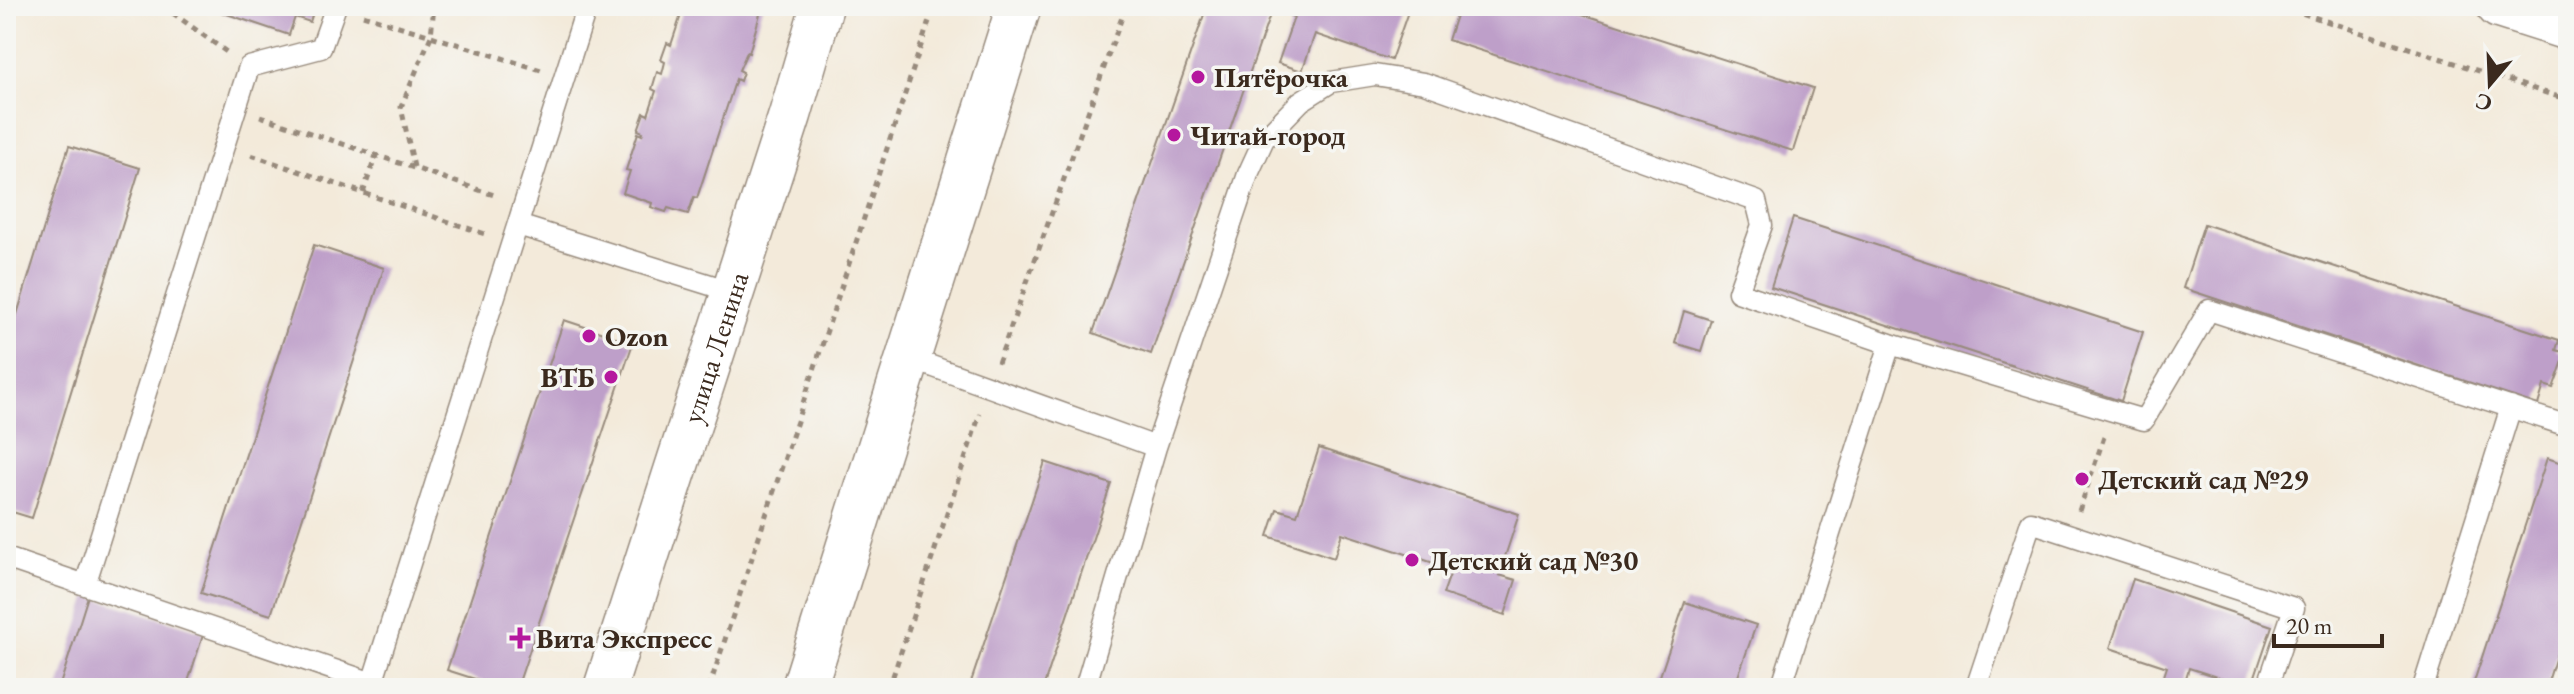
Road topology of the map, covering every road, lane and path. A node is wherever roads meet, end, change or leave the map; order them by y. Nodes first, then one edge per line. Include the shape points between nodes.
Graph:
1 (163, 6) edge
2 (336, 6) edge
3 (434, 6) edge
4 (587, 6) edge
5 (822, 6) edge
6 (934, 6) edge
7 (1019, 6) edge
8 (1126, 6) edge
9 (2280, 6) edge
10 (2499, 6) edge
11 (2568, 28) edge
12 (431, 36) junction
13 (249, 67) junction
14 (565, 77) junction
15 (2568, 100) edge
16 (236, 108) junction
17 (224, 146) junction
18 (376, 155) junction
19 (414, 168) junction
20 (363, 193) junction
21 (518, 224) junction
22 (733, 292) junction
23 (1890, 344) junction
24 (909, 358) junction
25 (989, 388) junction
26 (2511, 407) junction
27 (2113, 411) junction
28 (2568, 426) edge
29 (1156, 447) junction
30 (2070, 534) junction
31 (6, 558) edge
32 (85, 585) junction
33 (379, 685) edge
34 (605, 688) edge
35 (709, 688) edge
36 (804, 688) edge
37 (889, 688) edge
38 (1085, 688) edge
39 (1781, 688) edge
40 (1976, 688) edge
41 (2267, 688) edge
42 (2423, 688) edge

1 - 13 path
2 - 12 path
2 - 13 lane via 321,48
3 - 12 path
4 - 14 lane
5 - 22 street, улица Ленина
6 - 35 path
7 - 24 street
8 - 25 path
9 - 15 path
10 - 11 street
12 - 14 path
12 - 19 path via 401,107
13 - 16 lane
14 - 21 lane
16 - 17 lane
16 - 18 path
17 - 20 path
17 - 32 lane
18 - 19 path
18 - 20 path
19 - 21 path
20 - 21 path
21 - 22 lane
21 - 33 lane
22 - 34 street, улица Ленина
23 - 27 lane
23 - 29 lane via 1738,292 1762,225 1756,201 1424,83 1375,75 1331,82 1301,101 1264,139
23 - 39 lane
24 - 25 lane
24 - 36 street
25 - 29 lane
25 - 37 path
26 - 27 lane via 2209,310 2144,420
26 - 28 lane
26 - 42 lane
27 - 30 path
29 - 38 lane
30 - 40 lane via 2031,522
30 - 41 lane via 2294,608
31 - 32 lane
32 - 33 lane

